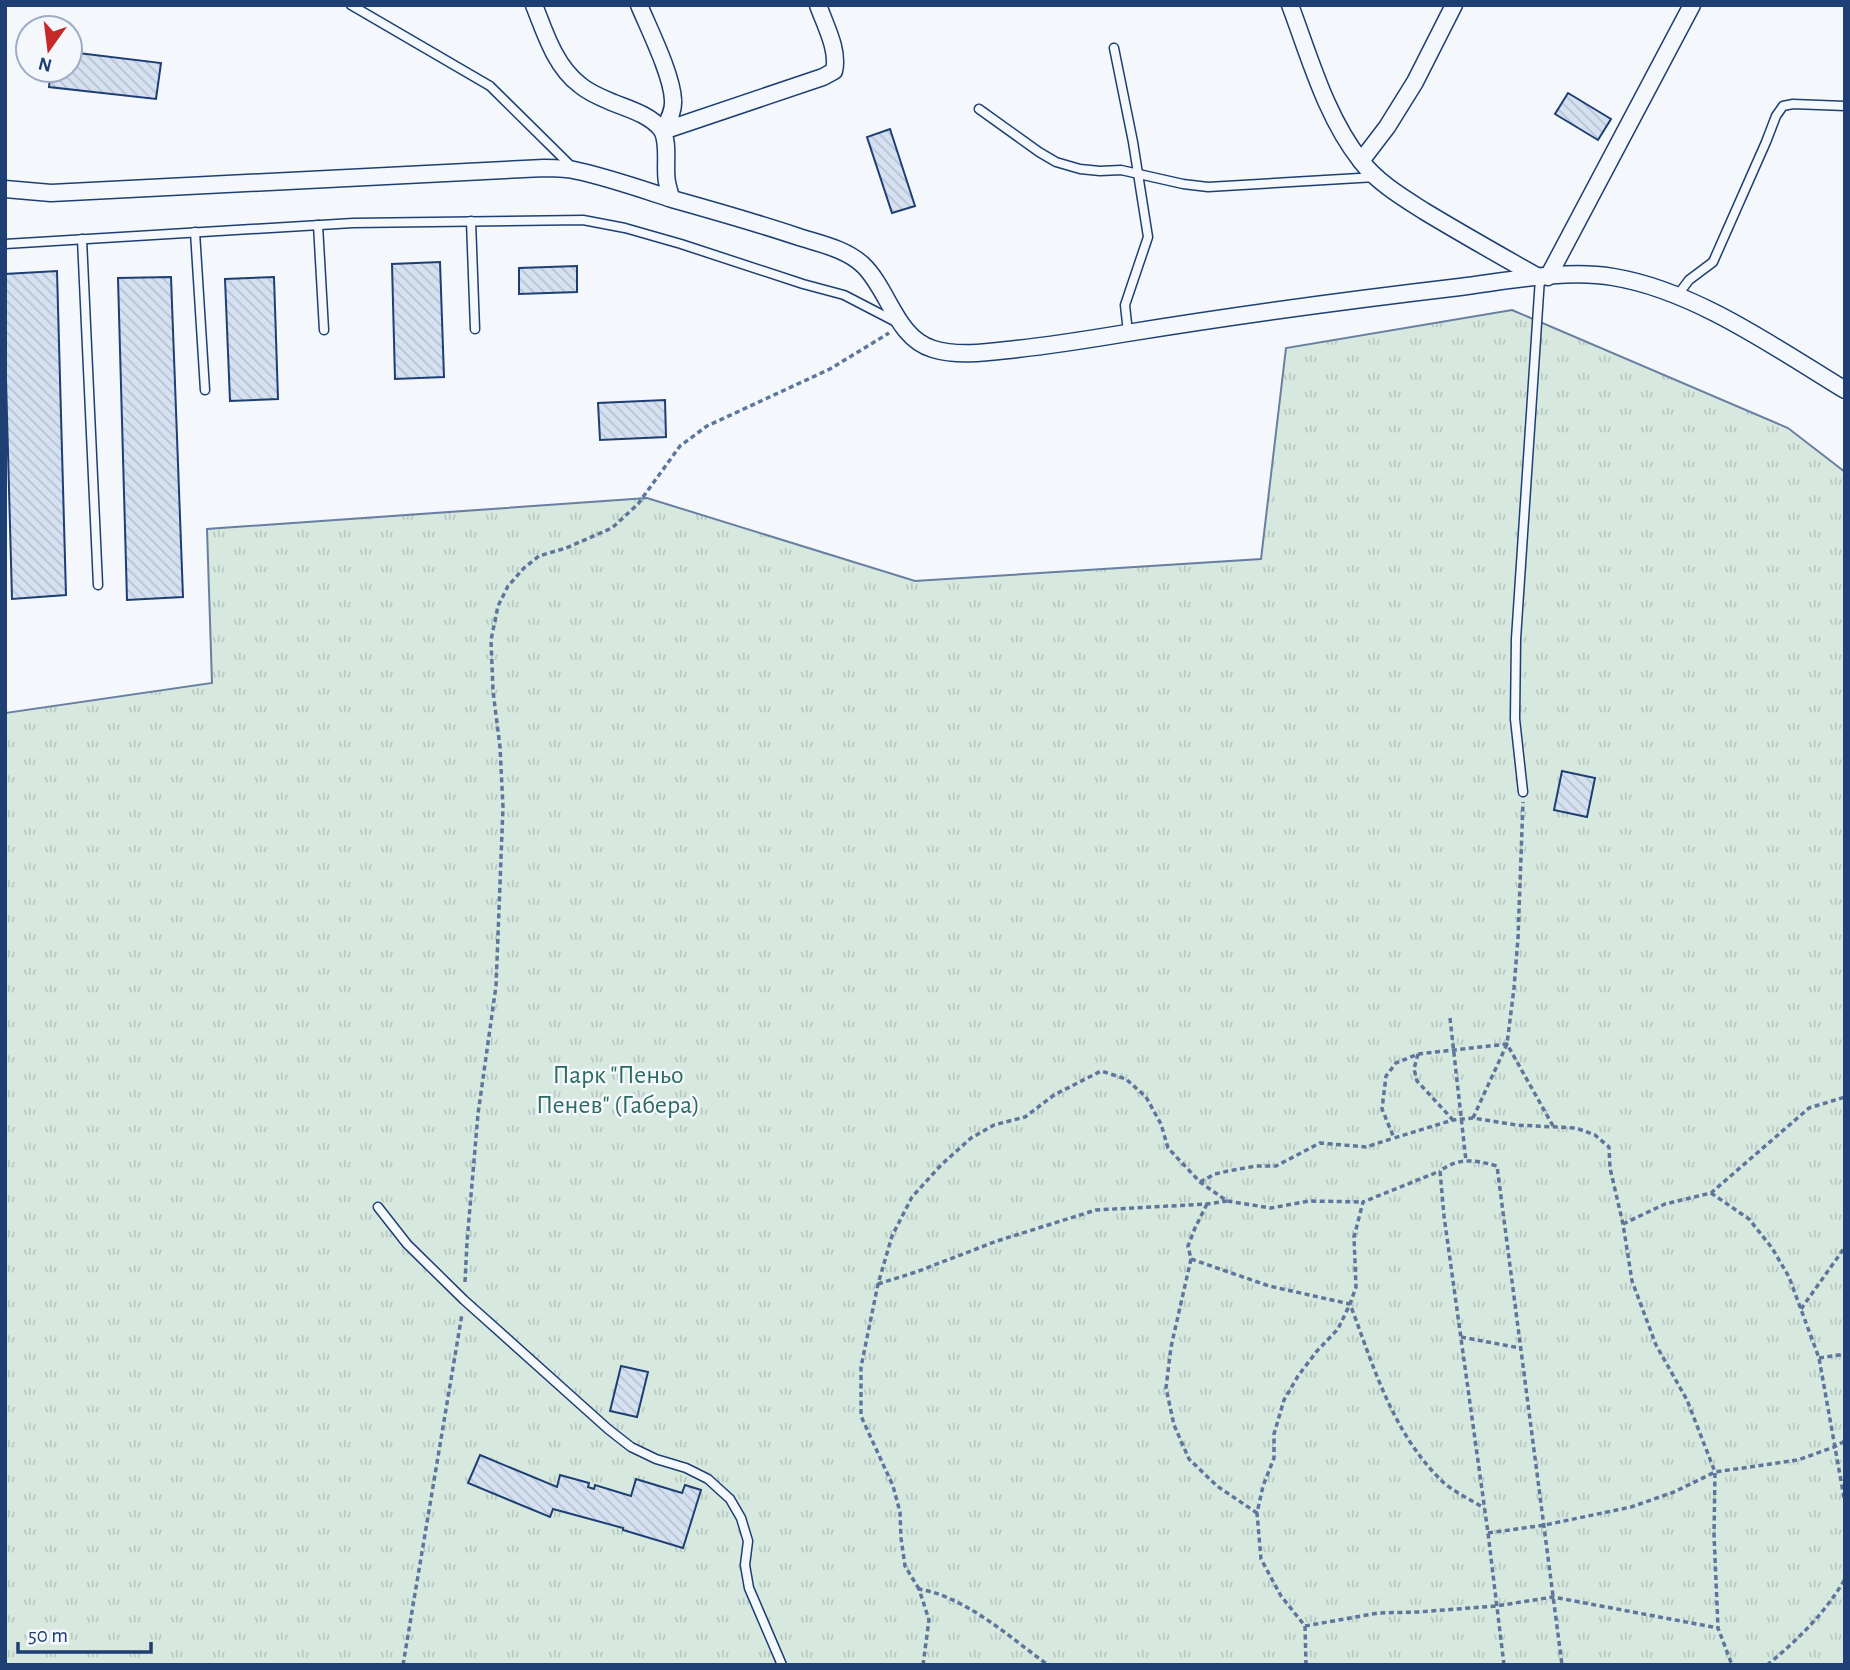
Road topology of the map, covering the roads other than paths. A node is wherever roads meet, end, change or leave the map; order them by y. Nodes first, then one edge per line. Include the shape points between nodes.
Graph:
1 (351, 5) edge
2 (534, 5) edge
3 (639, 5) edge
4 (818, 5) edge
5 (1290, 5) edge
6 (1454, 5) edge
7 (1692, 5) edge
8 (1114, 48) dead end
9 (1845, 106) edge
10 (979, 108) dead end
11 (663, 131) junction
12 (1361, 161) junction
13 (575, 170) junction
14 (1137, 173) junction
15 (1376, 177) junction
16 (5, 189) edge
17 (671, 198) junction
18 (471, 220) junction
19 (318, 225) junction
20 (195, 232) junction
21 (82, 239) junction
22 (5, 244) edge
23 (1544, 277) junction
24 (1677, 296) junction
25 (903, 325) junction
26 (475, 329) dead end
27 (324, 330) dead end
28 (1128, 333) junction
29 (205, 390) dead end
30 (1845, 390) edge
31 (98, 585) dead end
32 (1523, 792) road end
33 (378, 1207) dead end
34 (782, 1665) edge

1 - 13 lane via 489,86
2 - 11 street via 562,66 580,86 637,112
3 - 11 street via 671,83 674,101
4 - 11 street via 834,50 834,71
5 - 12 street via 1338,126
6 - 12 street via 1415,82
7 - 23 street
8 - 14 lane
9 - 24 lane via 1783,106 1713,262
10 - 14 lane via 1056,162 1080,169
11 - 17 street
12 - 15 street
13 - 16 street via 51,193
13 - 17 street
14 - 15 lane via 1208,187
14 - 28 lane via 1148,237 1125,305
15 - 23 street via 1446,224
17 - 25 street via 845,253 863,266
18 - 19 lane
18 - 25 lane via 583,220 625,228 844,295
18 - 26 lane
19 - 20 lane
19 - 27 lane
20 - 21 lane
20 - 29 lane
21 - 22 lane
21 - 31 lane
23 - 24 street via 1614,277
23 - 28 street
23 - 32 lane via 1516,639 1515,719
24 - 30 street
25 - 28 street via 916,341 954,352 1013,350
33 - 34 lane via 407,1244 464,1300 631,1447 708,1479 730,1499 748,1541 745,1565 749,1588

